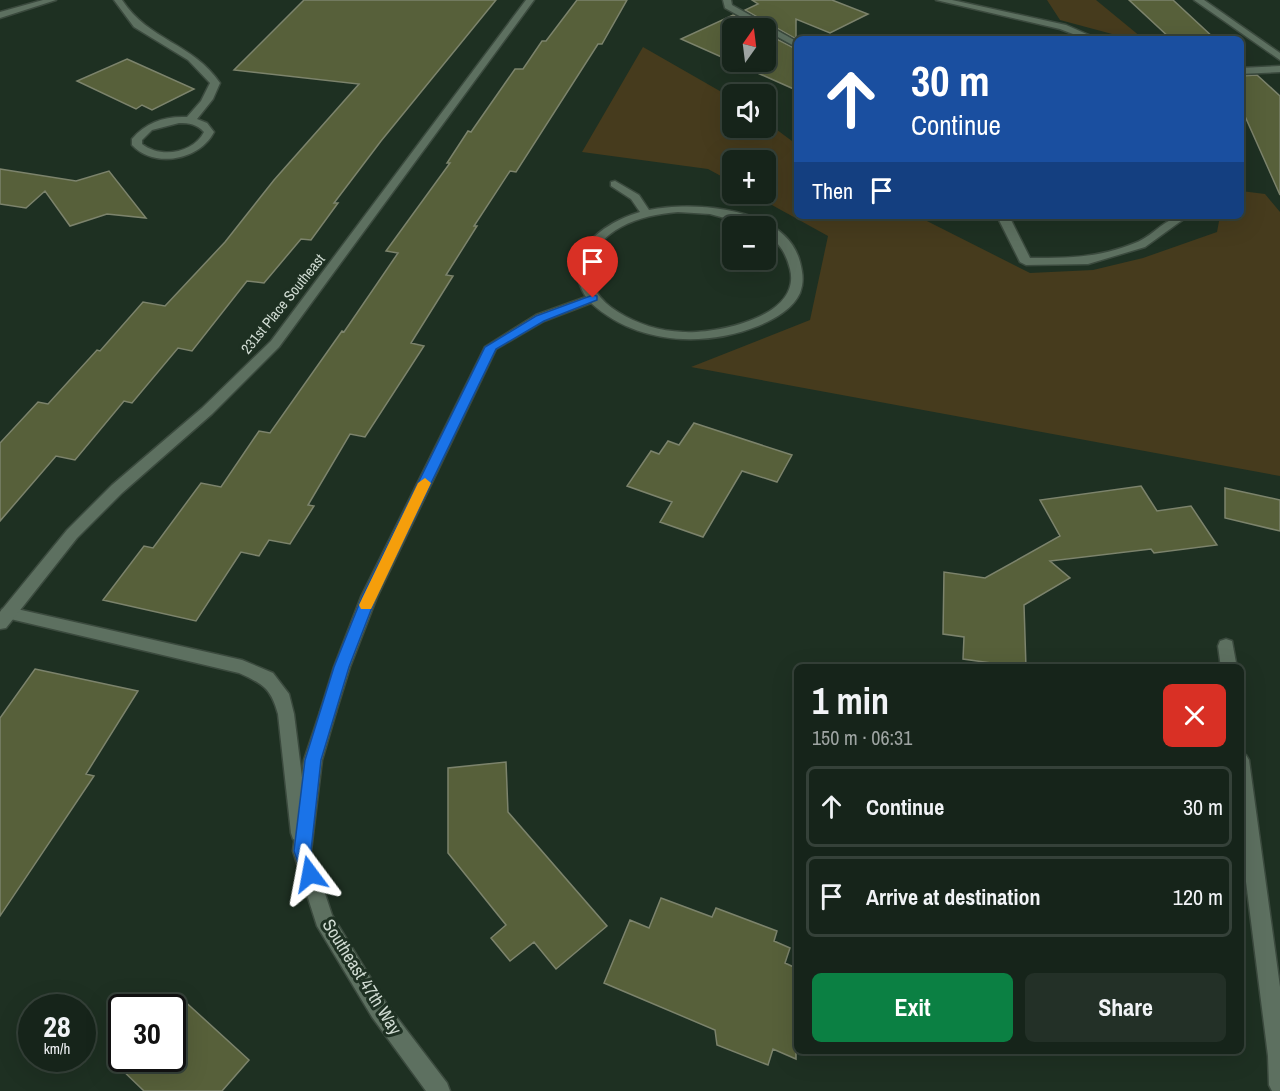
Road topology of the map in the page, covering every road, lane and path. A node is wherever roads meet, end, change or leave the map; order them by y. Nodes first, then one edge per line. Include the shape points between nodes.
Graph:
1 (52, 0) edge
2 (118, 0) edge
3 (530, 0) edge
4 (727, 0) edge
5 (940, 0) edge
6 (1198, 0) edge
7 (0, 15) edge
8 (1086, 36) edge
9 (794, 43) edge
10 (1280, 57) edge
11 (1280, 69) edge
12 (1244, 71) edge
13 (190, 120) junction
14 (615, 184) dead end
15 (646, 213) junction
16 (738, 216) edge
17 (1004, 219) edge
18 (1178, 219) edge
19 (776, 237) edge
20 (593, 298) junction
21 (4, 618) edge
22 (1226, 646) dead end
23 (1228, 664) edge
24 (1244, 790) edge
25 (302, 851) junction
26 (1280, 1085) edge
27 (439, 1091) edge

1 - 7 street
2 - 13 street via 142,29 209,72 215,83 212,95
3 - 21 street, 231st Place Southeast via 275,344 72,534
4 - 9 street via 728,6
5 - 8 street via 1063,27
6 - 10 street
11 - 12 street
13 - 13 street via 168,121 148,128 137,139 137,145 158,155 193,149 209,132 206,126
14 - 15 street via 635,197
15 - 16 street via 711,210
15 - 20 street via 618,224 597,239 584,257 583,278
17 - 18 street via 1026,262 1088,261 1141,245
19 - 20 street via 788,247 798,267 796,289 782,309 756,324 722,334 683,336 655,332 614,316
20 - 25 street, Southeast 47th Way via 540,318 491,347 369,597 342,667 313,760
21 - 25 street via 242,667 267,678 281,694 286,714
22 - 23 street
24 - 26 street
25 - 27 street, Southeast 47th Way via 324,919 379,1010

